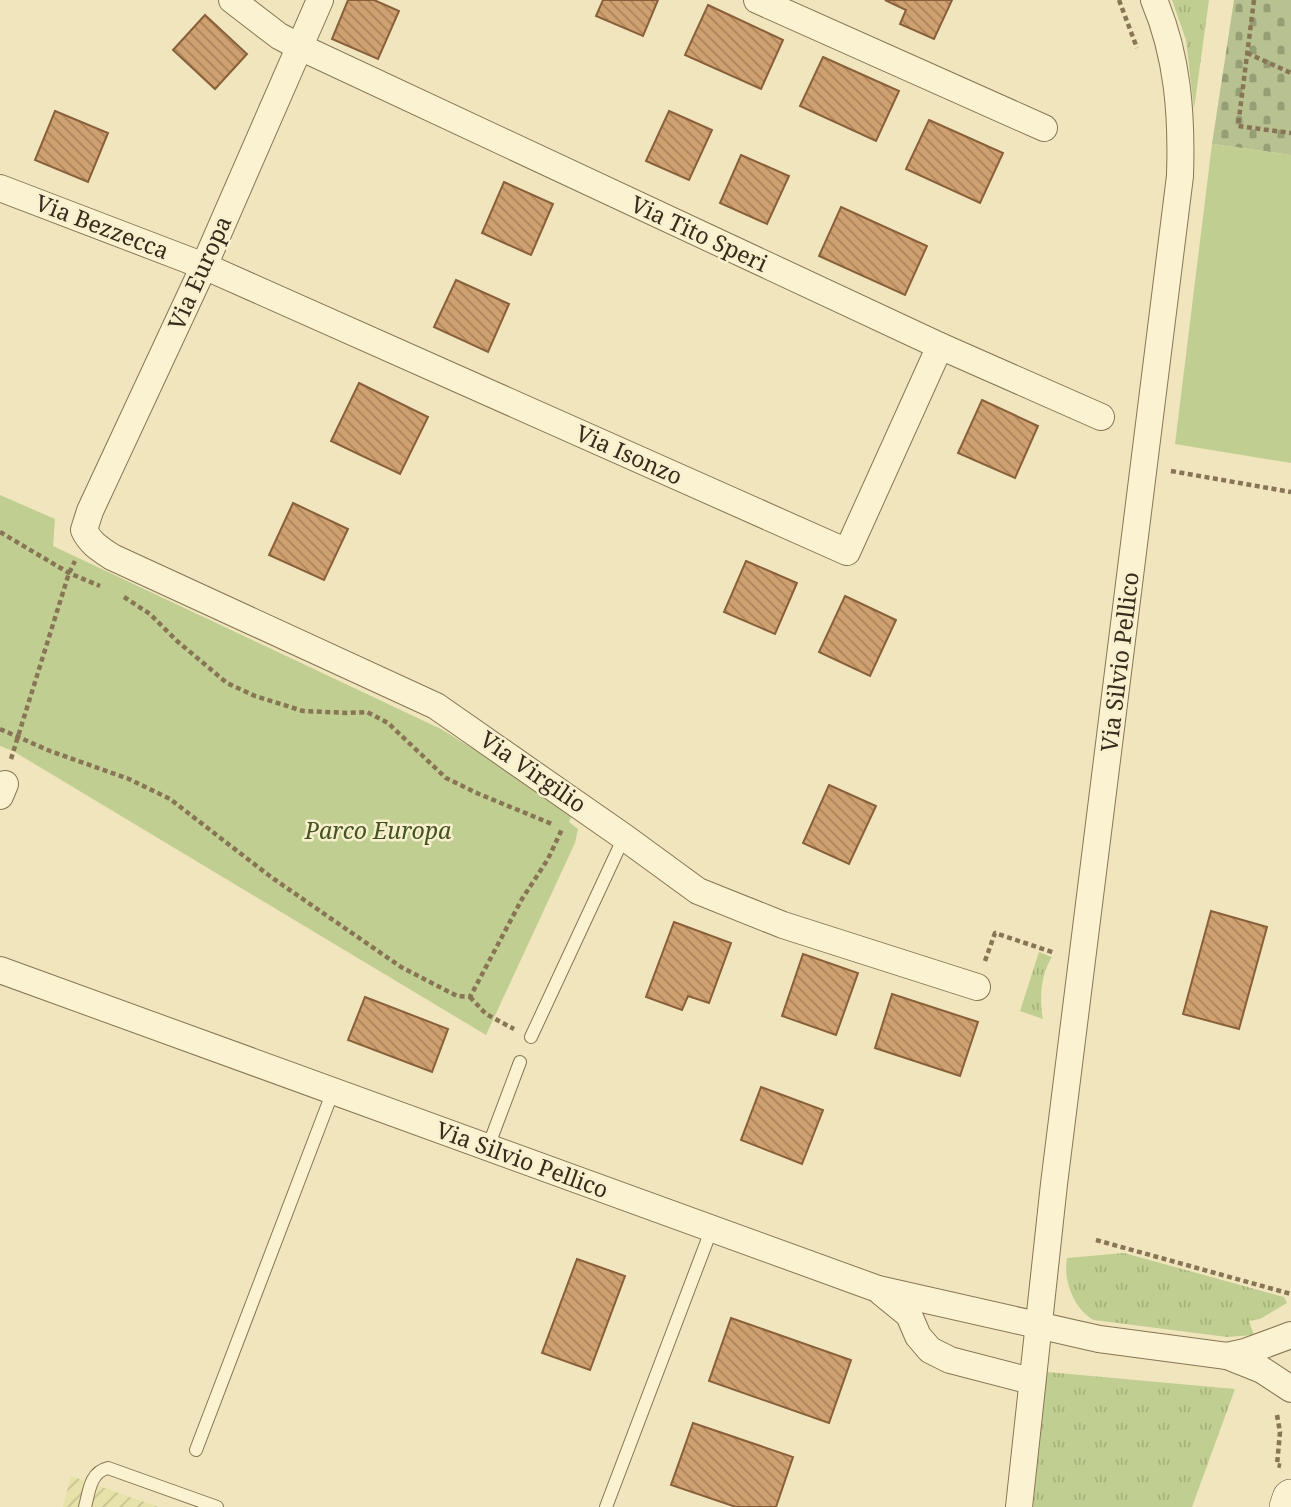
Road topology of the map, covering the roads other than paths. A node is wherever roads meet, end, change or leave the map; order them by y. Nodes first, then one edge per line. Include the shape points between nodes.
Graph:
1 (232, 0) edge
2 (320, 0) edge
3 (757, 0) edge
4 (1154, 0) edge
5 (300, 47) junction
6 (1044, 128) dead end
7 (0, 188) edge
8 (204, 266) junction
9 (940, 346) junction
10 (1101, 417) dead end
11 (92, 544) joint
12 (620, 846) junction
13 (0, 970) edge
14 (977, 987) road end
15 (531, 1037) road end
16 (520, 1062) dead end
17 (333, 1091) junction
18 (488, 1147) junction
19 (712, 1228) junction
20 (878, 1289) junction
21 (1037, 1326) junction
22 (1291, 1335) edge
23 (1227, 1356) junction
24 (1031, 1381) junction
25 (1291, 1389) edge
26 (196, 1450) dead end
27 (1288, 1483) edge
28 (85, 1507) edge
29 (217, 1507) edge
30 (606, 1507) edge
31 (1018, 1507) edge
32 (1287, 1507) edge

1 - 5 street, Via Tito Speri
2 - 5 street, Via Europa
3 - 6 street
4 - 21 street, Via Silvio Pellico via 1174,63 1180,176
5 - 8 street, Via Europa
5 - 9 street, Via Tito Speri
7 - 8 street, Via Bezzecca
8 - 9 street, Via Isonzo via 847,552
8 - 11 street, Via Europa via 90,511 84,530
9 - 10 street, Via Tito Speri
11 - 12 street, Via Virgilio via 436,706
12 - 14 street, Via Virgilio via 727,904
12 - 15 lane
13 - 17 street, Via Silvio Pellico
16 - 18 lane
17 - 18 street, Via Silvio Pellico
17 - 26 lane
18 - 19 street, Via Silvio Pellico
19 - 20 street, Via Silvio Pellico
19 - 30 lane
20 - 21 street, Via Silvio Pellico
20 - 24 street, Via Silvio Pellico via 909,1315 930,1350 950,1360
21 - 23 street, Via Silvio Pellico
21 - 24 street, Via Silvio Pellico
22 - 23 street, Via Silvio Pellico
23 - 25 street, Via Silvio Pellico via 1262,1370
24 - 31 street, Via Silvio Pellico
27 - 32 street
28 - 29 lane via 93,1478 108,1468

